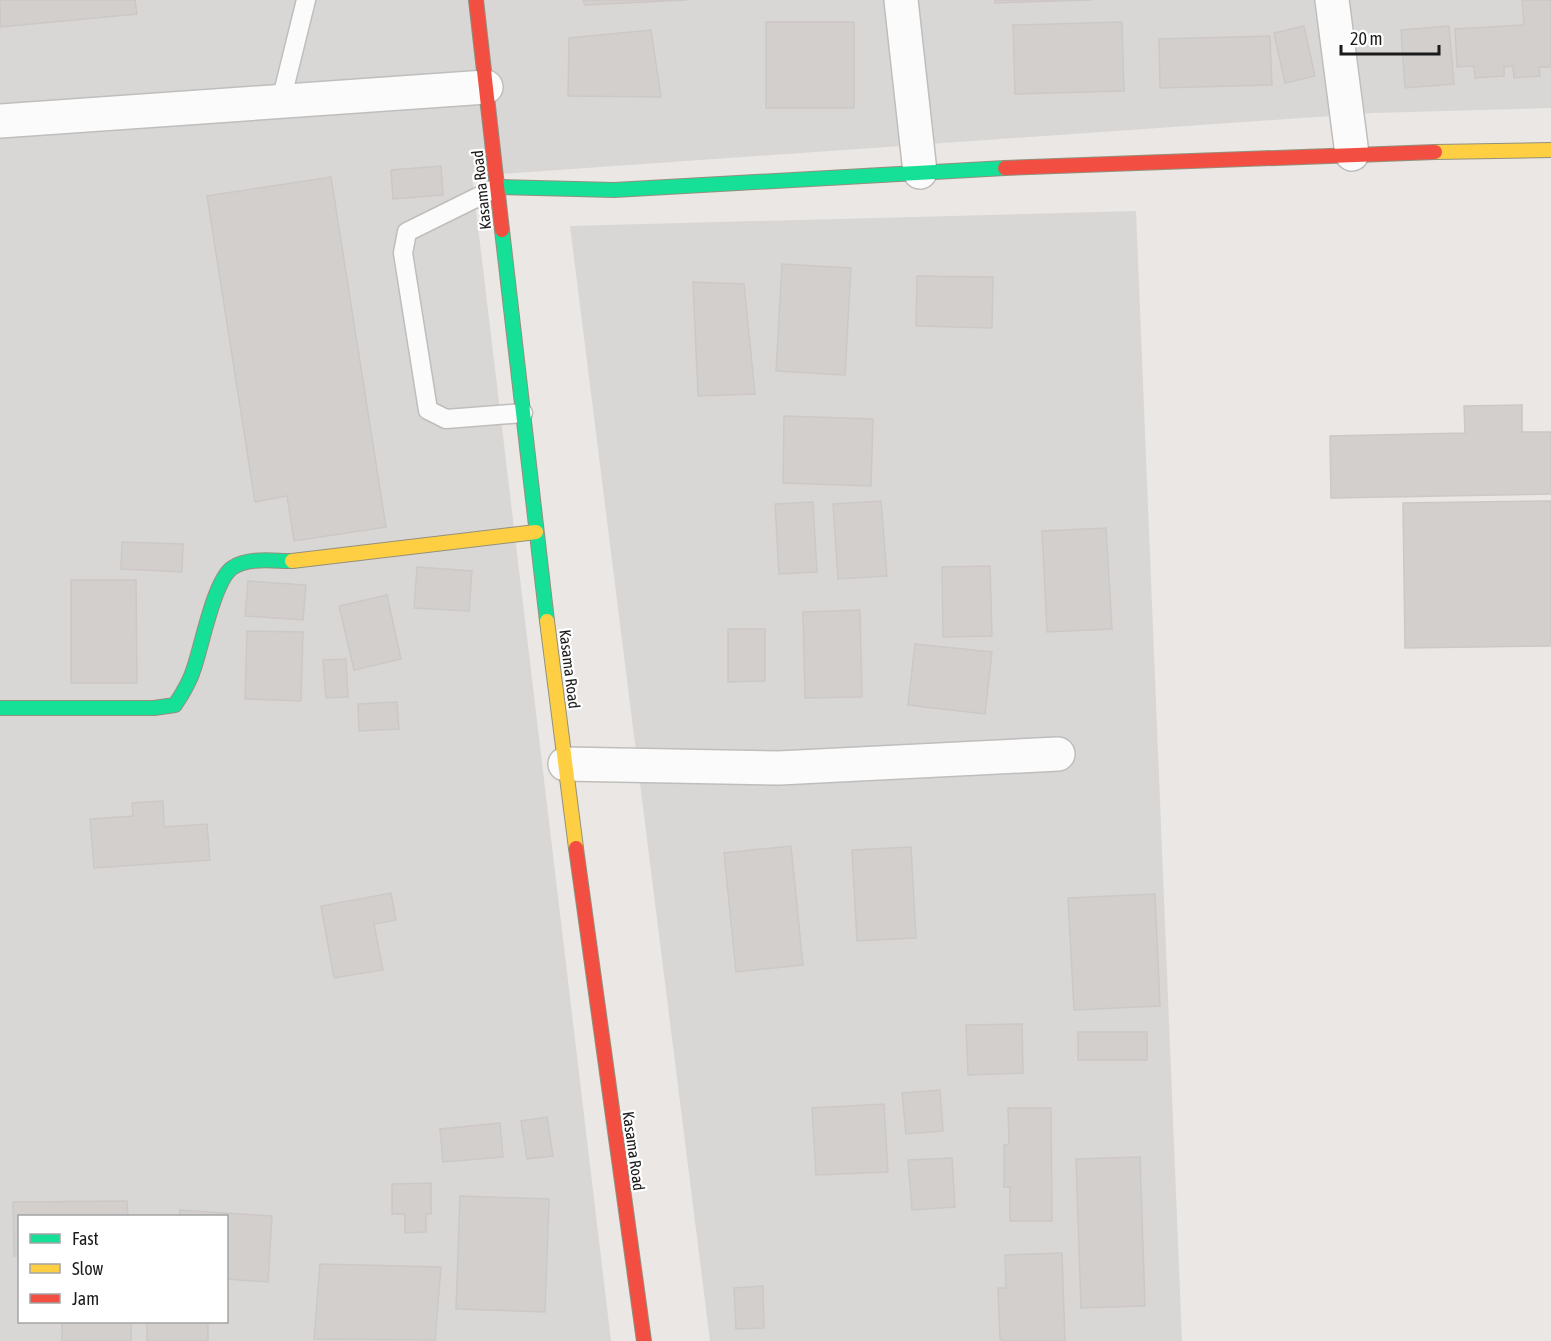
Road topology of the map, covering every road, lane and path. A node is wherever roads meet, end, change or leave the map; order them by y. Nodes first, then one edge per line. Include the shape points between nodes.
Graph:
1 (306, 0) edge
2 (476, 0) edge
3 (901, 0) edge
4 (1332, 0) edge
5 (486, 87) junction
6 (282, 101) junction
7 (0, 121) edge
8 (1551, 150) edge
9 (1352, 153) junction
10 (920, 172) junction
11 (498, 187) junction
12 (523, 413) junction
13 (536, 532) junction
14 (0, 708) edge
15 (1058, 754) dead end
16 (565, 764) junction
17 (644, 1341) edge

1 - 6 lane
2 - 5 street, Kasama Road
3 - 10 street
4 - 9 street
5 - 6 street
5 - 11 street, Kasama Road
6 - 7 street
8 - 9 street
9 - 10 street
10 - 11 street via 614,190
11 - 12 street, Kasama Road
11 - 12 lane via 407,232 403,253 428,411 446,419
12 - 13 street, Kasama Road
13 - 14 street via 296,561 253,561 232,568 220,582 194,669 176,705
13 - 16 street, Kasama Road
15 - 16 street via 779,768
16 - 17 street, Kasama Road

